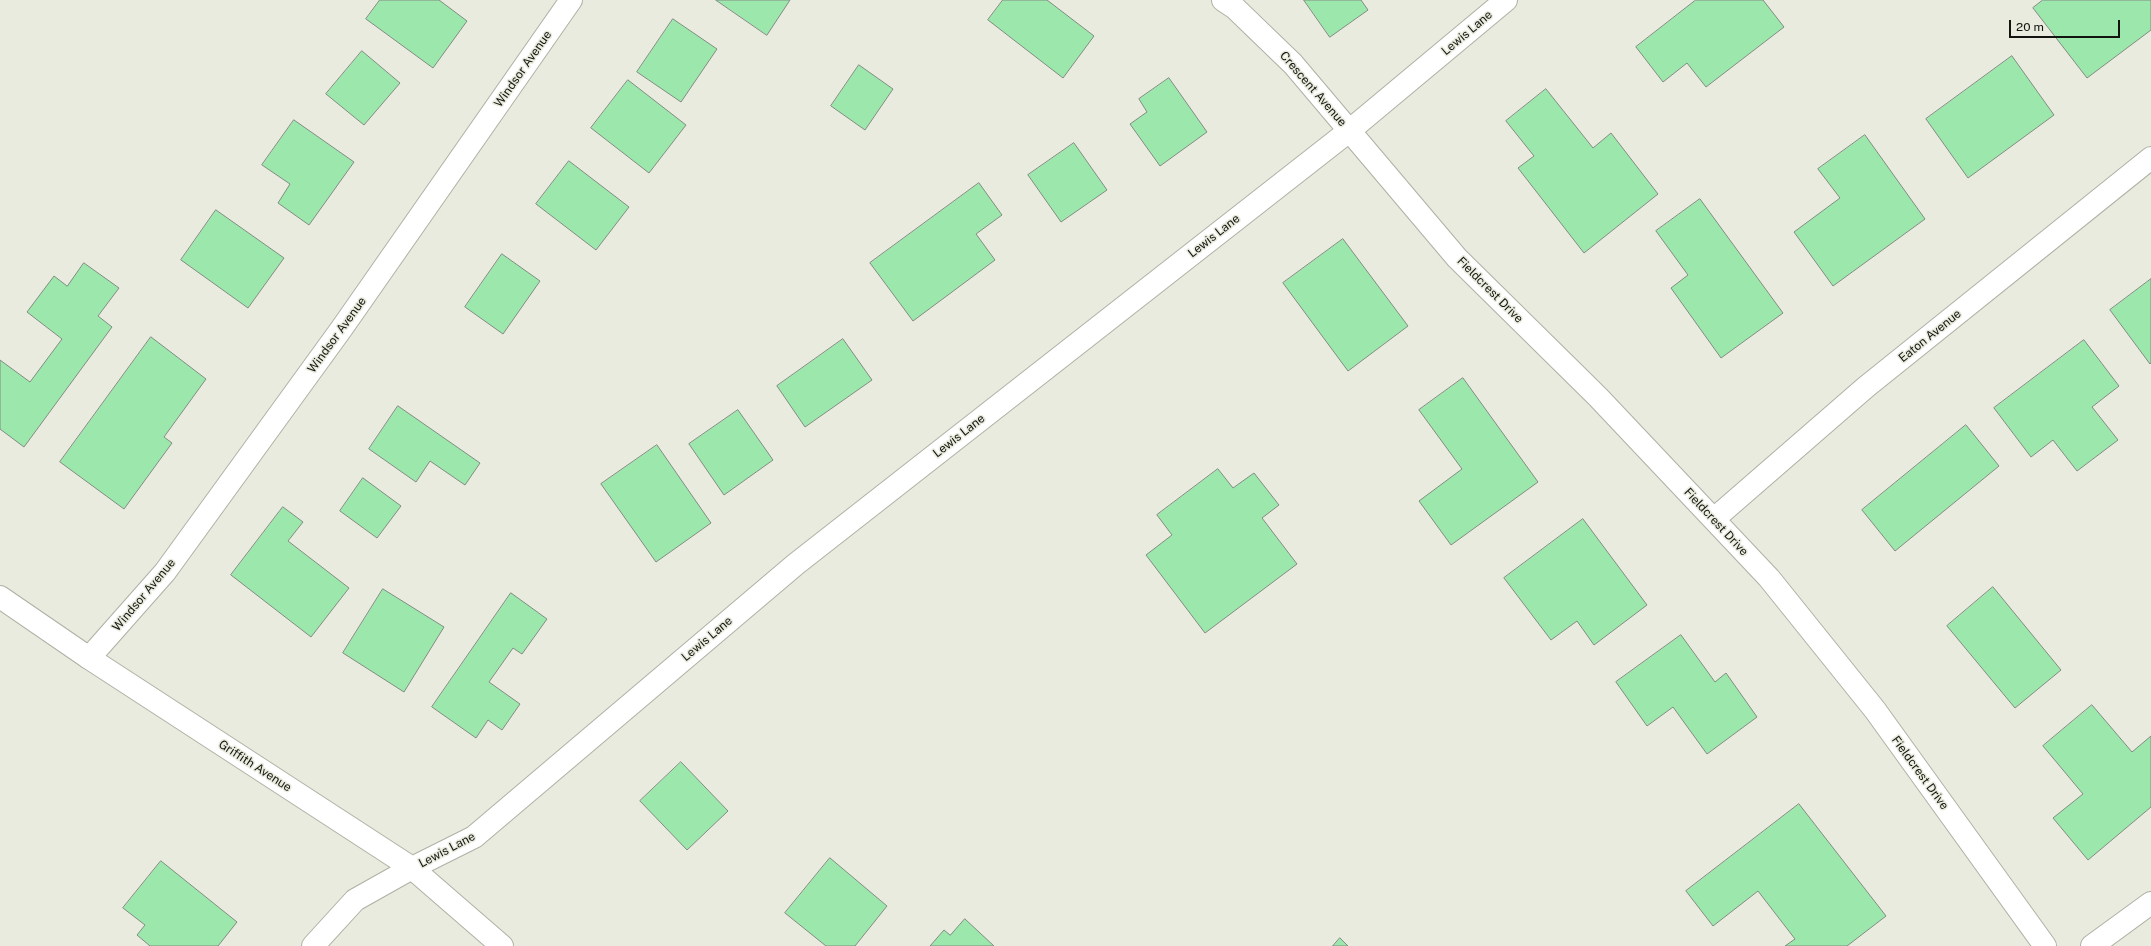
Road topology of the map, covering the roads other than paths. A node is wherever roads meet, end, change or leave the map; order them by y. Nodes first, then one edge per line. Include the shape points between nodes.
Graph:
1 (571, 0) edge
2 (1223, 0) edge
3 (1506, 0) edge
4 (1349, 131) junction
5 (2151, 158) edge
6 (1714, 520) junction
7 (0, 597) edge
8 (89, 658) junction
9 (412, 868) junction
10 (2151, 904) edge
11 (313, 946) edge
12 (502, 946) edge
13 (2045, 946) edge
14 (2092, 946) edge

1 - 8 street, Windsor Avenue via 342,328 165,572
2 - 4 street, Crescent Avenue via 1235,8 1293,64
3 - 4 street, Lewis Lane
4 - 6 street, Fieldcrest Drive via 1457,258 1598,397
4 - 9 street, Lewis Lane via 796,564 474,837
5 - 6 street, Eaton Avenue via 1866,387
6 - 13 street, Fieldcrest Drive via 1769,578 1875,710
7 - 8 street, Griffith Avenue
8 - 9 street, Griffith Avenue
9 - 11 street, Lewis Lane via 355,900
9 - 12 street, Griffith Avenue
10 - 14 street

